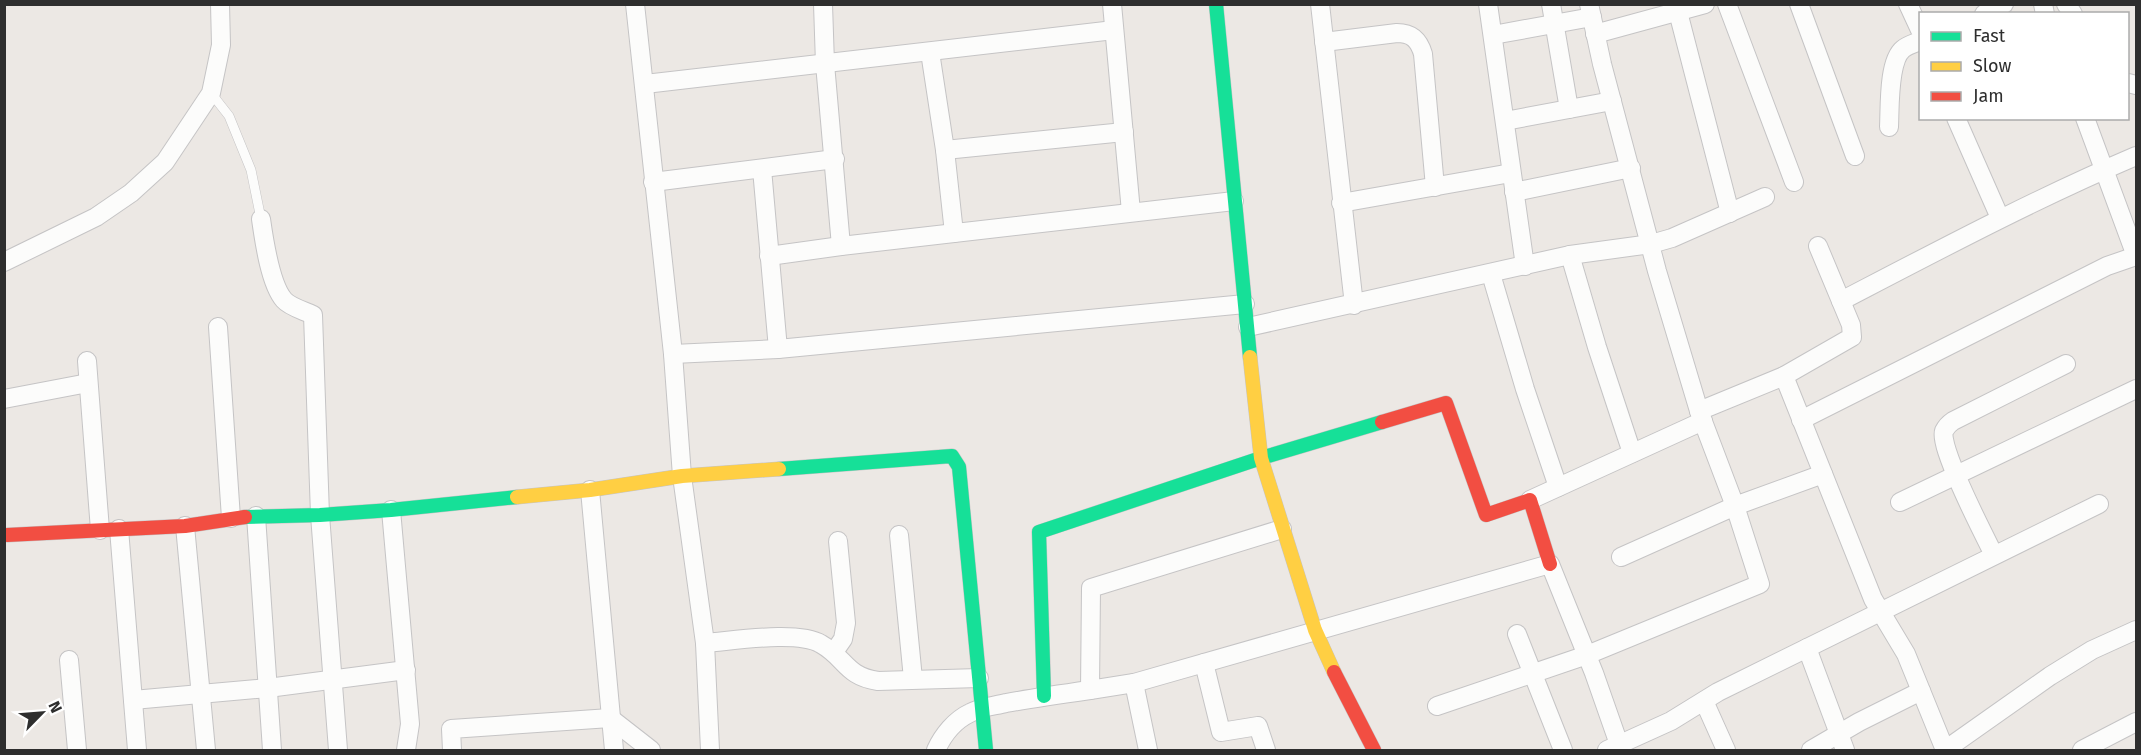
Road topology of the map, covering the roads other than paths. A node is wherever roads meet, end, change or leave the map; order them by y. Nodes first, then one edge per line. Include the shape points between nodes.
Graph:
1 (220, 4) edge
2 (635, 4) edge
3 (823, 4) edge
4 (1112, 4) edge
5 (1216, 4) edge
6 (1320, 4) edge
7 (1488, 4) edge
8 (1551, 4) edge
9 (1705, 4) edge
10 (1727, 4) edge
11 (1799, 4) edge
12 (1908, 4) edge
13 (2004, 4) edge
14 (1678, 12) junction
15 (1988, 12) edge
16 (1592, 18) edge
17 (1555, 24) junction
18 (1919, 28) edge
19 (1114, 30) junction
20 (1493, 35) junction
21 (1919, 41) edge
22 (1324, 42) junction
23 (930, 52) junction
24 (825, 64) junction
25 (645, 84) junction
26 (211, 93) junction
27 (1612, 101) junction
28 (1569, 109) junction
29 (1957, 120) edge
30 (2086, 120) edge
31 (1506, 121) junction
32 (1889, 127) dead end
33 (1124, 132) junction
34 (945, 150) junction
35 (1855, 156) dead end
36 (2136, 156) edge
37 (835, 159) junction
38 (1631, 168) junction
39 (2105, 168) junction
40 (762, 169) junction
41 (653, 182) junction
42 (1794, 182) dead end
43 (1513, 183) junction
44 (1435, 187) junction
45 (1765, 197) dead end
46 (1234, 201) junction
47 (1341, 203) junction
48 (1131, 212) junction
49 (1730, 213) junction
50 (2000, 218) junction
51 (261, 219) joint
52 (954, 233) junction
53 (1651, 244) junction
54 (841, 246) junction
55 (1818, 246) dead end
56 (1570, 255) junction
57 (769, 256) junction
58 (2136, 256) edge
59 (4, 262) edge
60 (1526, 266) junction
61 (1491, 274) junction
62 (1841, 301) junction
63 (1245, 304) junction
64 (1354, 305) junction
65 (218, 327) dead end
66 (1248, 327) junction
67 (778, 349) junction
68 (673, 354) junction
69 (87, 361) dead end
70 (2066, 364) dead end
71 (1784, 376) junction
72 (88, 383) junction
73 (2136, 389) edge
74 (4, 399) edge
75 (1701, 416) junction
76 (1801, 420) junction
77 (1632, 453) junction
78 (1262, 458) junction
79 (1823, 474) junction
80 (1956, 475) junction
81 (682, 476) junction
82 (1558, 487) junction
83 (590, 490) junction
84 (1530, 500) junction
85 (1900, 502) dead end
86 (2098, 504) dead end
87 (1735, 506) junction
88 (391, 510) junction
89 (320, 515) junction
90 (256, 516) junction
91 (231, 518) junction
92 (185, 526) junction
93 (119, 529) junction
94 (1282, 529) junction
95 (100, 530) junction
96 (899, 535) dead end
97 (7, 536) dead end
98 (838, 540) dead end
99 (1994, 555) junction
100 (1621, 557) dead end
101 (1550, 564) junction
102 (1881, 611) junction
103 (1315, 630) junction
104 (2136, 630) edge
105 (1517, 634) dead end
106 (705, 643) junction
107 (1807, 648) junction
108 (834, 652) junction
109 (1587, 655) junction
110 (69, 660) dead end
111 (1204, 663) junction
112 (406, 670) junction
113 (1533, 674) junction
114 (979, 678) junction
115 (913, 680) junction
116 (333, 681) junction
117 (1134, 683) junction
118 (268, 688) junction
119 (1090, 690) junction
120 (1921, 691) junction
121 (201, 693) junction
122 (1044, 696) junction
123 (133, 700) junction
124 (1704, 701) junction
125 (1437, 706) dead end
126 (981, 708) junction
127 (610, 718) junction
128 (2136, 722) edge
129 (1842, 742) edge
130 (1616, 749) edge
131 (77, 750) edge
132 (138, 750) edge
133 (206, 750) edge
134 (273, 750) edge
135 (338, 750) edge
136 (406, 750) edge
137 (452, 750) edge
138 (614, 750) edge
139 (651, 750) edge
140 (710, 750) edge
141 (936, 750) edge
142 (986, 750) edge
143 (1148, 750) edge
144 (1266, 750) edge
145 (1374, 750) edge
146 (1563, 750) edge
147 (1726, 750) edge
148 (1811, 750) edge
149 (1945, 750) edge
150 (2082, 750) edge

1 - 26 street via 221,45
2 - 25 street
3 - 24 street
4 - 19 street
5 - 46 street
6 - 22 street
7 - 20 street
8 - 17 street
9 - 14 street
10 - 42 street
11 - 35 street
12 - 18 street
13 - 15 street
14 - 16 street
14 - 49 street
16 - 17 street
16 - 27 street
17 - 20 street
17 - 28 street
19 - 23 street
19 - 33 street
20 - 31 street
21 - 32 street via 1900,51 1893,69
22 - 44 street via 1406,33 1420,44
22 - 47 street
23 - 24 street
23 - 34 street
24 - 25 street
24 - 37 street
25 - 41 street
26 - 51 lane via 229,116 251,170
26 - 59 street via 165,162 130,193 96,217
27 - 28 street
27 - 38 street
28 - 31 street
29 - 50 street
30 - 39 street
31 - 43 street
33 - 34 street
33 - 48 street
34 - 52 street
36 - 39 street
37 - 40 street
37 - 54 street
38 - 43 street
38 - 53 street
39 - 50 street
39 - 58 street
40 - 41 street
40 - 57 street
41 - 68 street
43 - 44 street
43 - 60 street
44 - 47 street
45 - 49 street
46 - 48 street
46 - 63 street
47 - 64 street
48 - 52 street
49 - 53 street
50 - 62 street
51 - 89 street via 264,246 284,300 313,315
52 - 54 street
53 - 56 street
53 - 75 street
54 - 57 street
55 - 62 street
56 - 60 street
56 - 77 street
57 - 67 street
58 - 76 street via 2107,266
60 - 61 street
61 - 64 street
61 - 82 street
62 - 71 street via 1852,337
63 - 66 street
63 - 67 street
64 - 66 street
65 - 91 street
66 - 78 street
67 - 68 street
68 - 81 street
69 - 72 street
70 - 80 street via 1953,420 1944,430 1943,439
71 - 75 street
71 - 76 street
72 - 74 street
72 - 95 street
73 - 80 street
75 - 77 street
75 - 87 street
76 - 79 street
77 - 82 street
78 - 84 street via 1446,403 1486,515
78 - 94 street
78 - 122 street via 1039,532
79 - 87 street
79 - 102 street
80 - 85 street
80 - 99 street
81 - 83 street
81 - 106 street
81 - 114 street via 952,456 959,467
82 - 84 street
83 - 88 street
83 - 127 street
84 - 101 street
86 - 99 street
87 - 100 street
87 - 109 street via 1760,584
88 - 89 street
88 - 112 street
89 - 90 street
89 - 116 street
90 - 91 street
90 - 118 street
91 - 92 street
92 - 93 street
92 - 121 street
93 - 95 street
93 - 123 street
94 - 103 street
94 - 119 street via 1091,588
95 - 97 street
96 - 115 street
98 - 108 street via 846,623 843,639
99 - 102 street
101 - 103 street
101 - 109 street
102 - 107 street
102 - 120 street via 1906,654
103 - 111 street
103 - 145 street
104 - 149 street via 2092,650 2050,676
105 - 113 street
106 - 108 street via 795,637 819,642
106 - 140 street
107 - 124 street
107 - 129 street
108 - 115 street via 864,679
109 - 113 street
109 - 130 street
110 - 131 street
111 - 117 street
111 - 144 street via 1221,732 1258,726
112 - 116 street
112 - 136 street via 410,724
113 - 125 street
113 - 146 street
114 - 115 street
114 - 126 street
116 - 118 street
116 - 135 street
117 - 119 street
117 - 143 street
118 - 121 street
118 - 134 street
119 - 122 street
120 - 129 street
120 - 149 street
121 - 123 street
121 - 133 street
122 - 126 street
123 - 132 street
124 - 130 street
124 - 147 street
126 - 141 street via 958,721
126 - 142 street
127 - 137 street via 451,729
127 - 138 street
127 - 139 street
128 - 150 street
129 - 148 street

